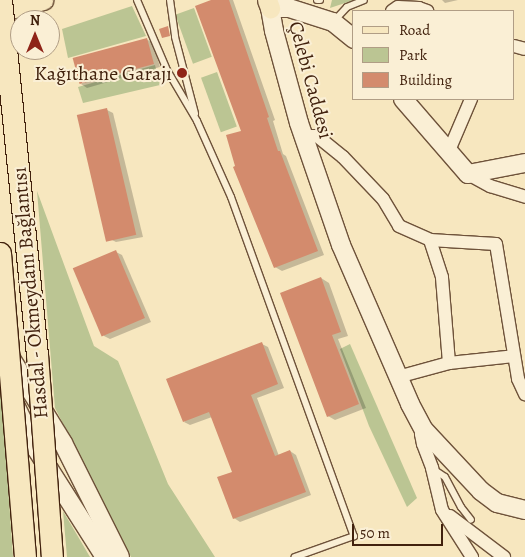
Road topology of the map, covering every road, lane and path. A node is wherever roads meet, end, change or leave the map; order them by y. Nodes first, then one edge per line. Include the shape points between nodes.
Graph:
1 (1, 0) edge
2 (43, 0) edge
3 (137, 0) edge
4 (170, 0) edge
5 (364, 0) edge
6 (270, 3) edge
7 (394, 10) edge
8 (424, 10) edge
9 (0, 12) edge
10 (333, 22) junction
11 (352, 36) edge
12 (404, 100) edge
13 (471, 100) edge
14 (197, 121) junction
15 (307, 138) junction
16 (448, 153) junction
17 (525, 162) edge
18 (468, 174) junction
19 (525, 197) edge
20 (430, 240) junction
21 (0, 253) edge
22 (0, 343) edge
23 (514, 356) junction
24 (449, 363) junction
25 (0, 375) edge
26 (401, 377) junction
27 (525, 394) edge
28 (426, 427) junction
29 (432, 468) junction
30 (525, 503) edge
31 (442, 510) junction
32 (525, 510) edge
33 (471, 520) dead end
34 (25, 557) edge
35 (52, 557) edge
36 (105, 557) edge
37 (120, 557) edge
38 (295, 557) edge
39 (472, 557) edge
40 (504, 557) edge

1 - 35 highway, Hasdal - Okmeydanı Bağlantısı, bridge via 37,354
2 - 9 main road
3 - 14 lane via 167,70
4 - 14 lane via 175,37
5 - 10 lane via 347,7
6 - 10 street
6 - 15 street, Çelebi Caddesi via 274,31
7 - 8 street via 398,7
10 - 11 street
12 - 16 street
13 - 16 street
14 - 38 lane via 231,197 354,536
15 - 20 street via 317,136 343,157 383,199 399,226
15 - 26 street, Çelebi Caddesi via 341,245
16 - 18 street
17 - 18 street
18 - 19 street via 490,186
20 - 23 street via 496,244
20 - 24 street via 442,277
21 - 34 highway, Hasdal - Okmeydanı Bağlantısı, bridge
22 - 37 street via 63,442
23 - 24 street
23 - 27 street via 518,380
24 - 26 street
25 - 36 street via 37,450
26 - 28 street, Çelebi Caddesi
28 - 29 street via 421,434 422,444
28 - 30 street, Çelebi Caddesi via 496,493
28 - 32 street, Çelebi Caddesi via 481,491 497,503
29 - 31 street
29 - 33 lane via 445,477
31 - 39 street
31 - 40 street

